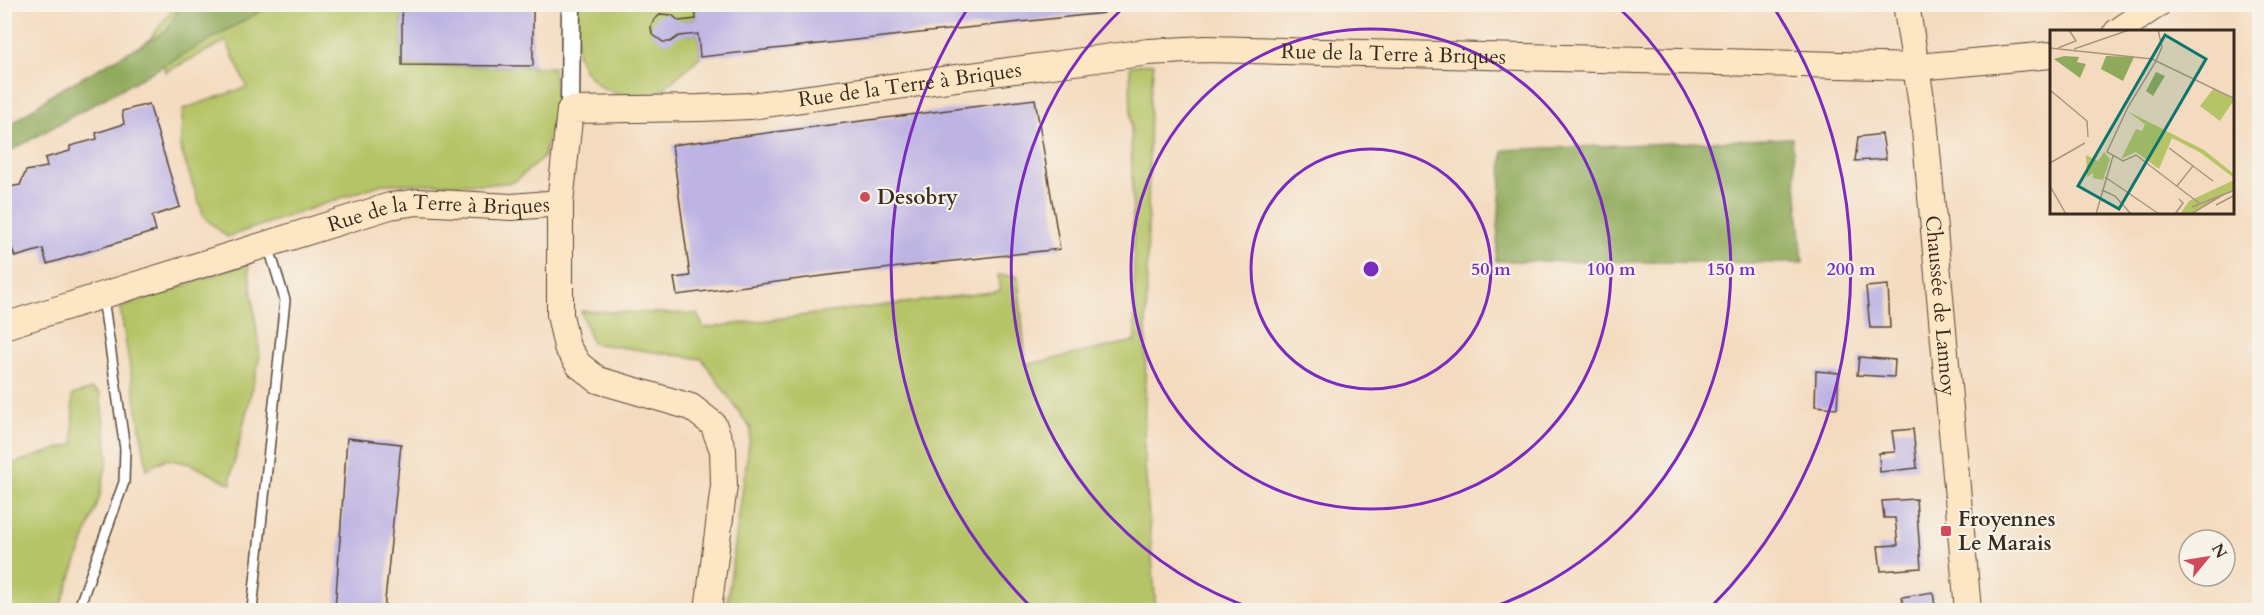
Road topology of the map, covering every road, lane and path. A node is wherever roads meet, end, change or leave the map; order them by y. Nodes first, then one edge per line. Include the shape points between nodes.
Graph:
1 (571, 4) edge
2 (1906, 4) edge
3 (2158, 4) edge
4 (2120, 30) edge
5 (2050, 55) edge
6 (1917, 67) junction
7 (570, 110) junction
8 (561, 203) junction
9 (267, 244) junction
10 (103, 295) junction
11 (4, 326) edge
12 (78, 610) edge
13 (252, 610) edge
14 (708, 610) edge
15 (1968, 610) edge

1 - 7 street
2 - 6 main road, Chaussée de Lannoy
3 - 4 main road
5 - 6 main road, Rue de la Terre à Briques
6 - 7 main road, Rue de la Terre à Briques via 1206,49 1148,52 751,106
6 - 15 main road, Chaussée de Lannoy
7 - 8 main road, Rue de la Terre à Briques
8 - 9 main road, Rue de la Terre à Briques via 512,207 418,202 390,206
8 - 14 main road via 560,315 567,347 579,365 598,380 691,407 713,424 723,450 724,486
9 - 10 main road, Rue de la Terre à Briques
9 - 13 lane via 285,300
10 - 11 main road, Rue de la Terre à Briques
10 - 12 lane via 124,449 124,482

